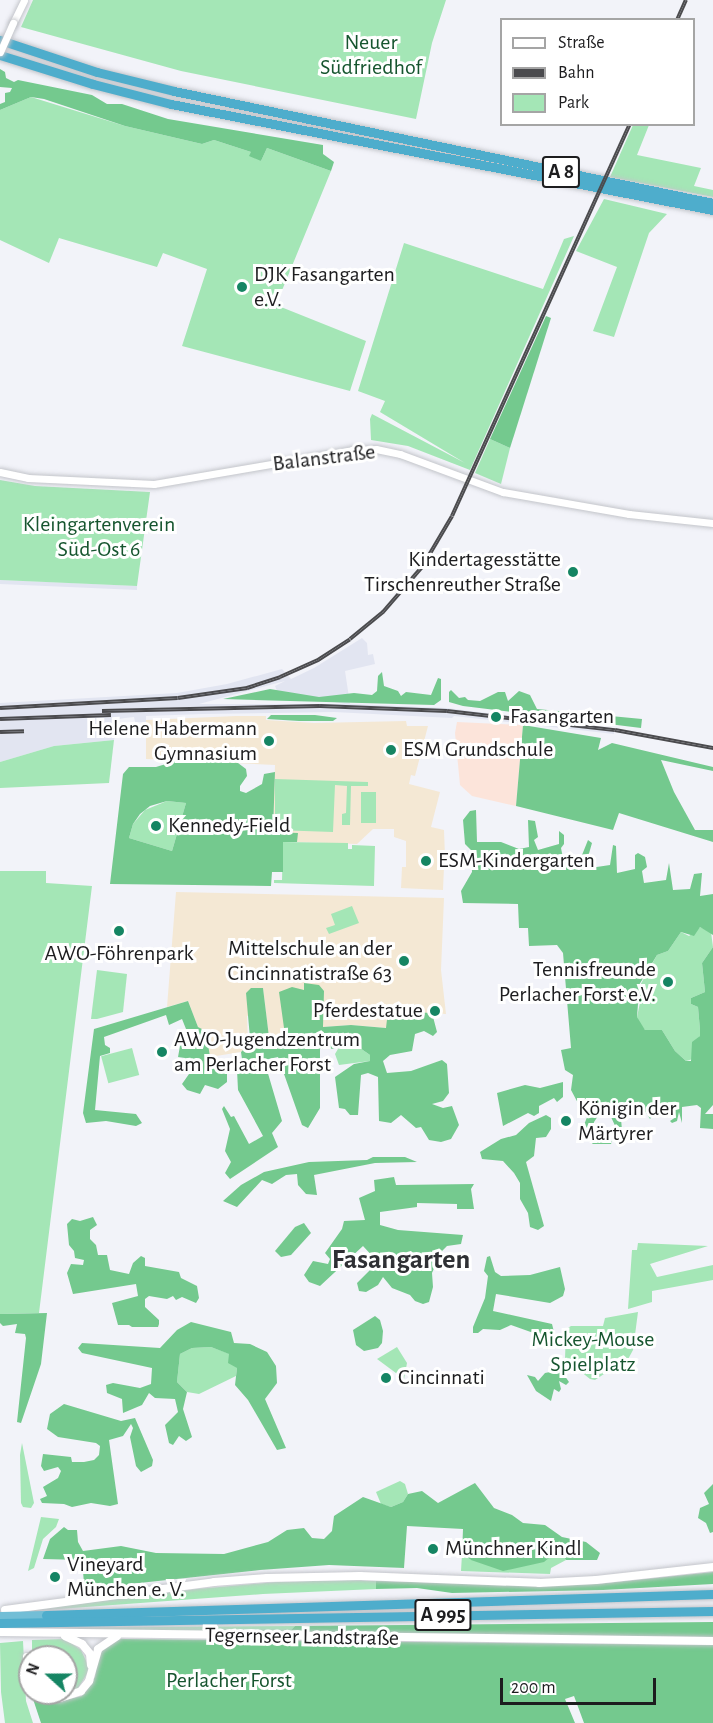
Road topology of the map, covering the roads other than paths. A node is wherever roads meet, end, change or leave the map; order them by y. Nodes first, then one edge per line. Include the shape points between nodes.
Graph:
1 (24, 0) edge
2 (0, 40) edge
3 (0, 53) edge
4 (713, 203) edge
5 (713, 210) edge
6 (0, 472) edge
7 (713, 523) edge
8 (713, 1567) edge
9 (713, 1594) edge
10 (713, 1611) edge
11 (2, 1613) edge
12 (0, 1623) edge
13 (0, 1632) edge
14 (60, 1634) junction
15 (119, 1635) junction
16 (713, 1641) edge
17 (92, 1675) junction
18 (78, 1692) edge

1 - 3 street, bridge
2 - 4 highway, A 8 via 97,72 174,91
3 - 5 highway, A 8 via 82,81 171,104
6 - 7 street, Balanstraße via 28,478 154,484 376,449 519,496
8 - 11 main road via 539,1583 360,1576 267,1578
9 - 11 highway, A 995 via 46,1615
10 - 12 highway, A 995
13 - 14 main road, Tegernseer Landstraße
14 - 15 main road, Tegernseer Landstraße
14 - 17 main road via 78,1641 87,1650
15 - 16 main road, Tegernseer Landstraße
15 - 17 main road via 98,1649
17 - 18 main road

